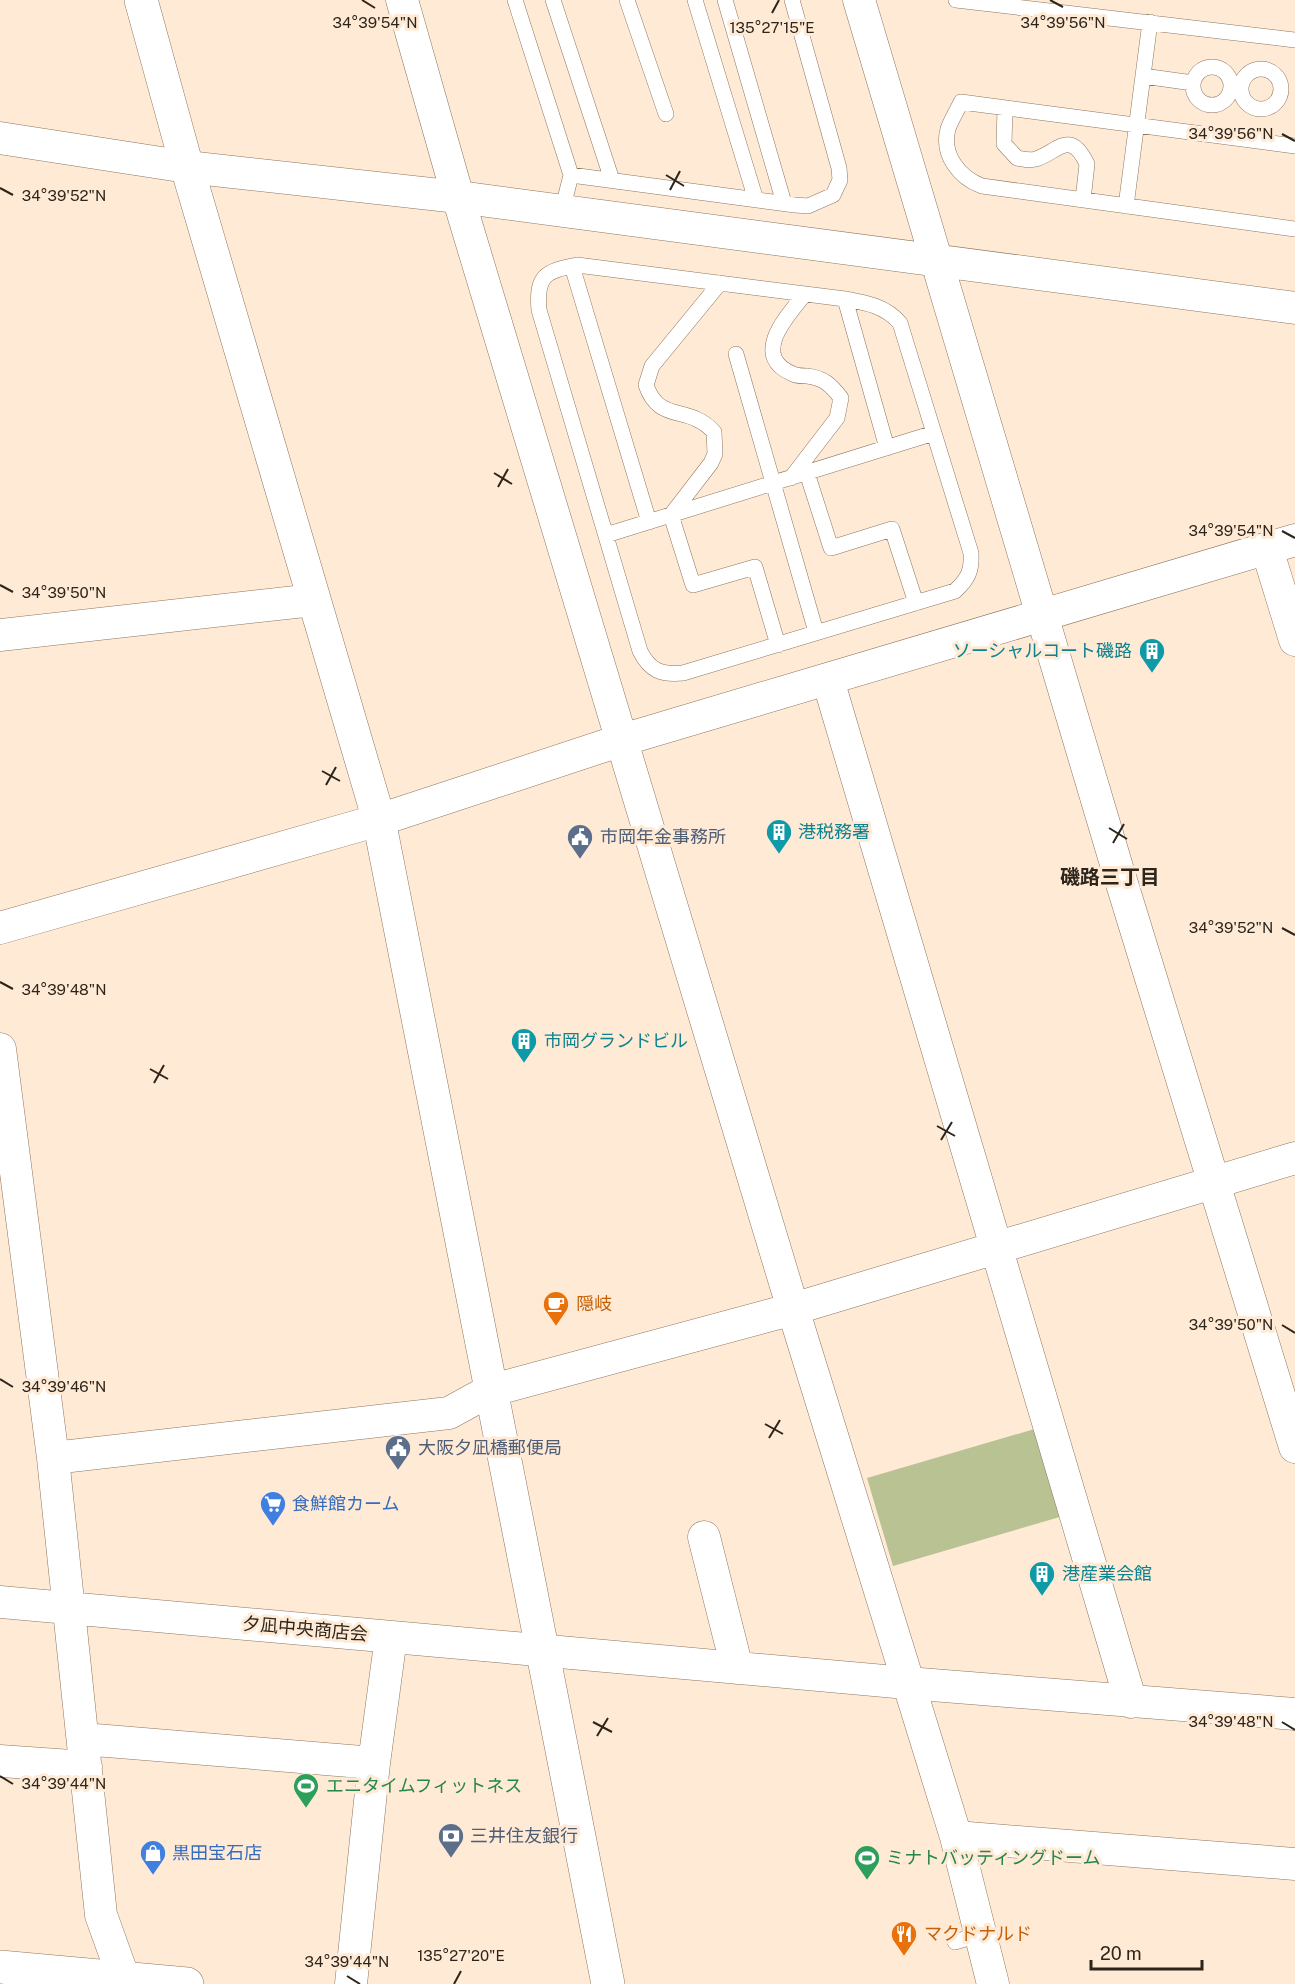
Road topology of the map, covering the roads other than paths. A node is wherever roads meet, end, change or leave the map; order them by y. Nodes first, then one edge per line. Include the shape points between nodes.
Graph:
1 (141, 0) edge
2 (402, 0) edge
3 (515, 0) edge
4 (553, 0) edge
5 (627, 0) edge
6 (695, 0) edge
7 (725, 0) edge
8 (792, 0) edge
9 (859, 0) edge
10 (956, 0) edge
11 (1150, 22) junction
12 (1295, 40) edge
13 (1143, 76) junction
14 (1193, 83) dead end
15 (1005, 108) junction
16 (666, 114) dead end
17 (1136, 125) junction
18 (0, 138) edge
19 (1295, 146) edge
20 (187, 167) junction
21 (572, 175) junction
22 (612, 180) junction
23 (458, 197) junction
24 (756, 200) junction
25 (1083, 200) junction
26 (784, 203) junction
27 (1126, 206) junction
28 (561, 211) junction
29 (1295, 229) edge
30 (937, 262) junction
31 (572, 266) junction
32 (720, 283) junction
33 (805, 294) junction
34 (845, 299) junction
35 (1295, 309) edge
36 (736, 354) dead end
37 (934, 433) junction
38 (887, 448) junction
39 (807, 473) junction
40 (791, 478) junction
41 (773, 483) junction
42 (671, 515) junction
43 (649, 522) junction
44 (606, 535) junction
45 (1281, 544) edge
46 (314, 600) junction
47 (916, 603) junction
48 (1044, 615) junction
49 (816, 632) junction
50 (0, 635) edge
51 (1295, 640) edge
52 (778, 645) junction
53 (828, 680) junction
54 (621, 740) junction
55 (379, 820) junction
56 (0, 928) edge
57 (0, 1049) edge
58 (3, 1110) edge
59 (1295, 1158) edge
60 (1214, 1182) junction
61 (995, 1248) junction
62 (14, 1274) edge
63 (793, 1309) junction
64 (489, 1391) junction
65 (1295, 1447) edge
66 (53, 1458) junction
67 (704, 1537) dead end
68 (0, 1602) edge
69 (68, 1608) junction
70 (391, 1637) junction
71 (541, 1650) junction
72 (737, 1668) junction
73 (907, 1683) junction
74 (1131, 1702) junction
75 (1295, 1714) edge
76 (85, 1753) junction
77 (0, 1761) edge
78 (374, 1763) junction
79 (956, 1837) junction
80 (1295, 1863) edge
81 (0, 1967) edge
82 (124, 1981) edge
83 (187, 1984) edge
84 (351, 1984) edge
85 (608, 1984) edge
86 (993, 1984) edge

1 - 20 main road
2 - 23 street
3 - 21 lane
4 - 22 lane
5 - 16 lane
6 - 24 lane
7 - 26 lane
8 - 26 lane via 840,180 826,200 808,206
9 - 30 street
10 - 11 lane
11 - 12 lane
11 - 13 lane
13 - 14 lane
13 - 17 lane
15 - 17 lane
15 - 25 lane via 1005,144 1017,158 1037,159 1059,145 1080,153 1088,164
15 - 25 lane via 961,102 948,129 947,141 948,153 961,174 982,186
17 - 19 lane
17 - 27 lane
18 - 20 street
20 - 23 street
20 - 46 main road
21 - 22 lane
21 - 28 lane
22 - 24 lane
23 - 28 street
23 - 54 street
24 - 26 lane
25 - 27 lane
27 - 29 lane
28 - 30 street
30 - 35 street
30 - 48 street
31 - 32 lane
31 - 43 lane
31 - 44 lane via 543,278 538,294 540,310
32 - 33 lane
32 - 42 lane via 648,374 646,385 656,404 698,418 714,432 711,463
33 - 34 lane
33 - 40 lane via 774,334 775,356 795,375 828,382 841,398 837,418
34 - 37 lane via 884,309 900,323
34 - 38 lane
36 - 41 lane
37 - 38 lane
37 - 47 lane via 972,565 970,574 955,591
38 - 39 lane
39 - 40 lane
39 - 47 lane via 831,548 892,529
40 - 41 lane
41 - 42 lane
41 - 49 lane
42 - 43 lane
42 - 52 lane via 693,585 755,567
43 - 44 lane
44 - 52 lane via 640,651 651,669 666,675 683,673
45 - 48 street
45 - 51 street
46 - 50 street
46 - 55 main road
47 - 49 lane
48 - 53 street
48 - 60 street
49 - 52 lane
53 - 54 street
53 - 61 street
54 - 55 street
54 - 63 street
55 - 56 street
55 - 64 main road
57 - 58 street
58 - 62 street
59 - 60 street
60 - 61 street
60 - 65 street
61 - 63 street
61 - 74 street
62 - 66 street
63 - 64 street
63 - 73 street
64 - 66 street via 449,1413
64 - 71 main road
66 - 69 street
67 - 72 street
68 - 69 street, 夕凪中央商店会
69 - 70 street, 夕凪中央商店会
69 - 76 street
70 - 71 street, 夕凪中央商店会
70 - 78 street
71 - 72 street, 夕凪中央商店会
71 - 85 main road
72 - 73 street, 夕凪中央商店会
73 - 74 street, 夕凪中央商店会
73 - 79 street
74 - 75 street, 夕凪中央商店会
76 - 77 street
76 - 78 street
76 - 82 street via 101,1915
78 - 84 street
79 - 80 street
79 - 86 street via 968,1938
81 - 82 main road
82 - 83 main road

